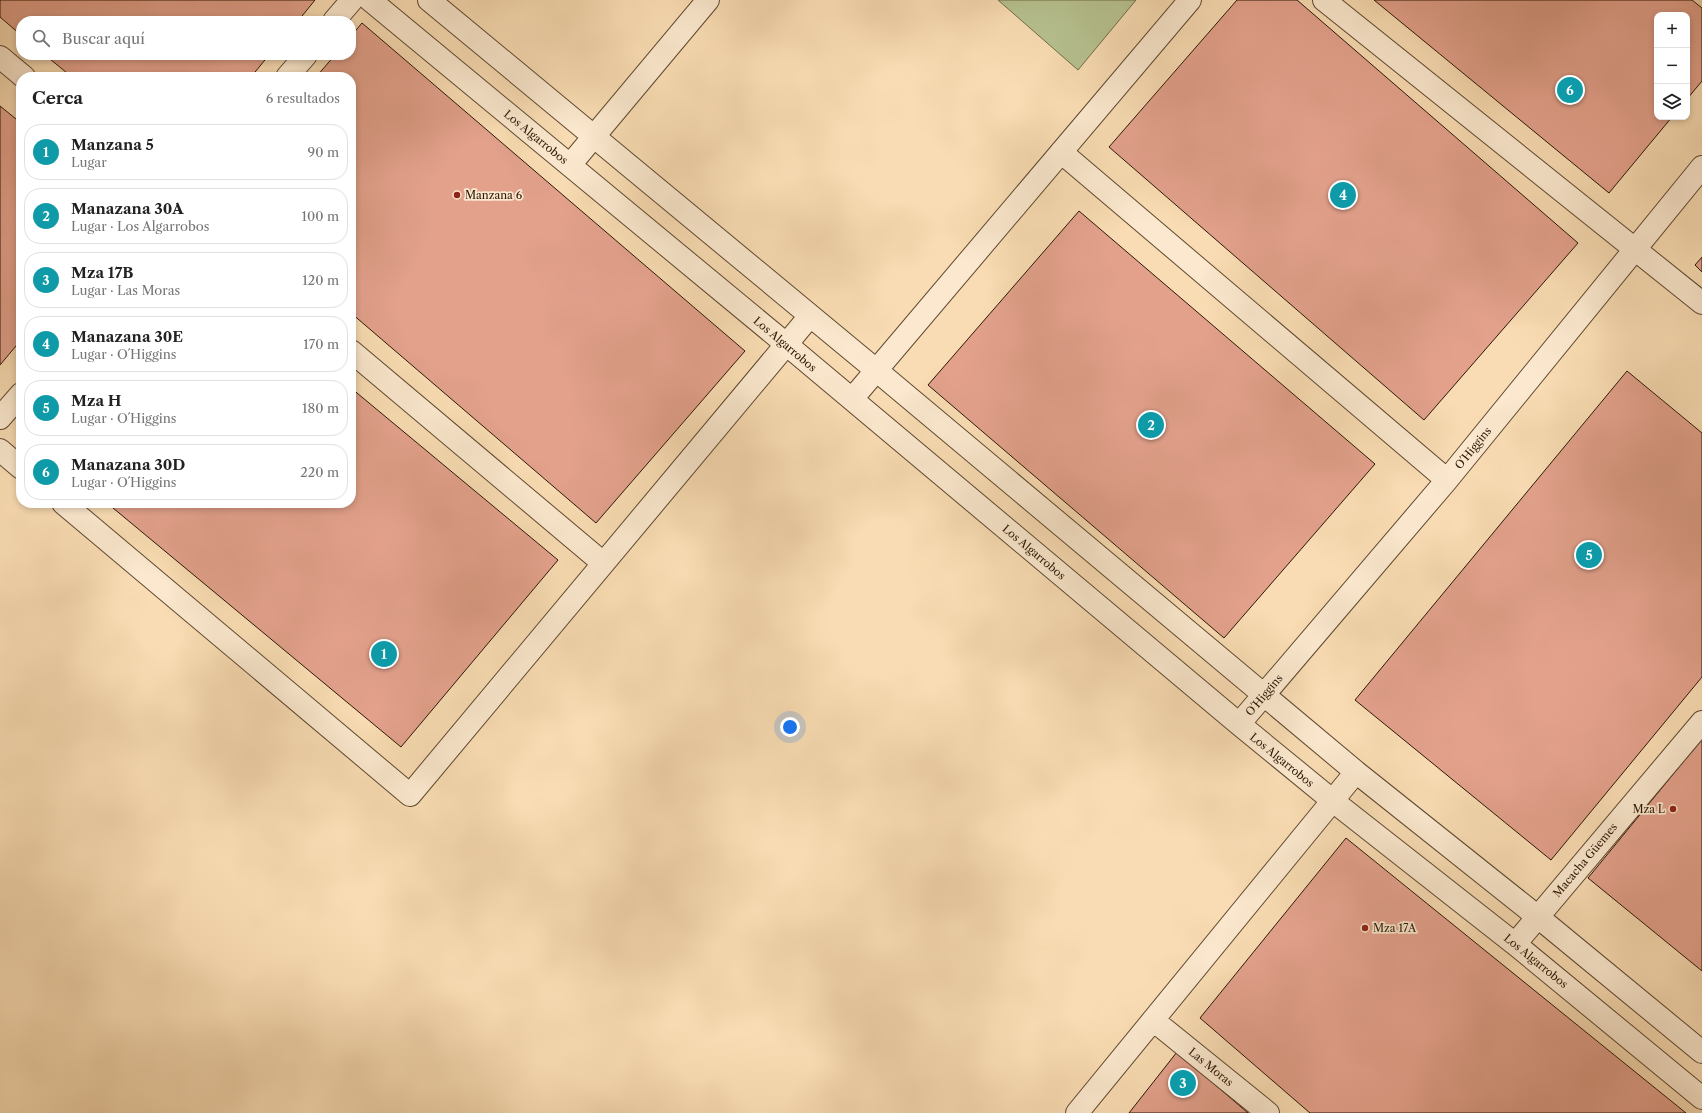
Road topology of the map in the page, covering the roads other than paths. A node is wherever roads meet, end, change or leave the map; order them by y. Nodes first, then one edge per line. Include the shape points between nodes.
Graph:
1 (352, 0) edge
2 (370, 0) edge
3 (429, 0) edge
4 (708, 0) edge
5 (1190, 0) edge
6 (1324, 0) edge
7 (338, 16) edge
8 (0, 57) edge
9 (302, 60) edge
10 (18, 72) edge
11 (291, 72) edge
12 (594, 136) junction
13 (1061, 152) junction
14 (570, 165) junction
15 (1702, 167) edge
16 (1634, 249) junction
17 (1702, 303) edge
18 (810, 316) junction
19 (786, 344) junction
20 (356, 355) edge
21 (876, 370) junction
22 (852, 399) junction
23 (16, 400) edge
24 (0, 418) edge
25 (0, 450) edge
26 (16, 464) edge
27 (1447, 480) junction
28 (69, 508) edge
29 (603, 563) junction
30 (1263, 695) junction
31 (1702, 722) edge
32 (1239, 724) junction
33 (1356, 772) junction
34 (1333, 801) junction
35 (1538, 917) junction
36 (1515, 944) junction
37 (1153, 1020) junction
38 (1702, 1052) edge
39 (1702, 1098) edge
40 (1077, 1113) edge
41 (1268, 1113) edge

1 - 7 street
2 - 14 street, Los Algarrobos
3 - 12 street
4 - 12 street
5 - 13 street
6 - 16 street
8 - 10 street
9 - 11 street
12 - 14 street
12 - 18 street
13 - 21 street
13 - 27 street
14 - 19 street, Los Algarrobos
15 - 16 street, O´Higgins
16 - 17 street
16 - 27 street, O´Higgins
18 - 19 street
18 - 21 street
19 - 22 street, Los Algarrobos
19 - 29 street
20 - 29 street
21 - 22 street
21 - 30 street
22 - 32 street, Los Algarrobos
23 - 24 street
25 - 26 street
27 - 30 street, O´Higgins
28 - 29 street via 410,795
30 - 32 street, O´Higgins
30 - 33 street
31 - 35 street, Macacha Güemes
32 - 34 street, Los Algarrobos
33 - 34 street
33 - 35 street
34 - 36 street, Los Algarrobos
34 - 37 street
35 - 36 street, Macacha Güemes
35 - 38 street
36 - 39 street, Los Algarrobos
37 - 40 street
37 - 41 street, Las Moras

